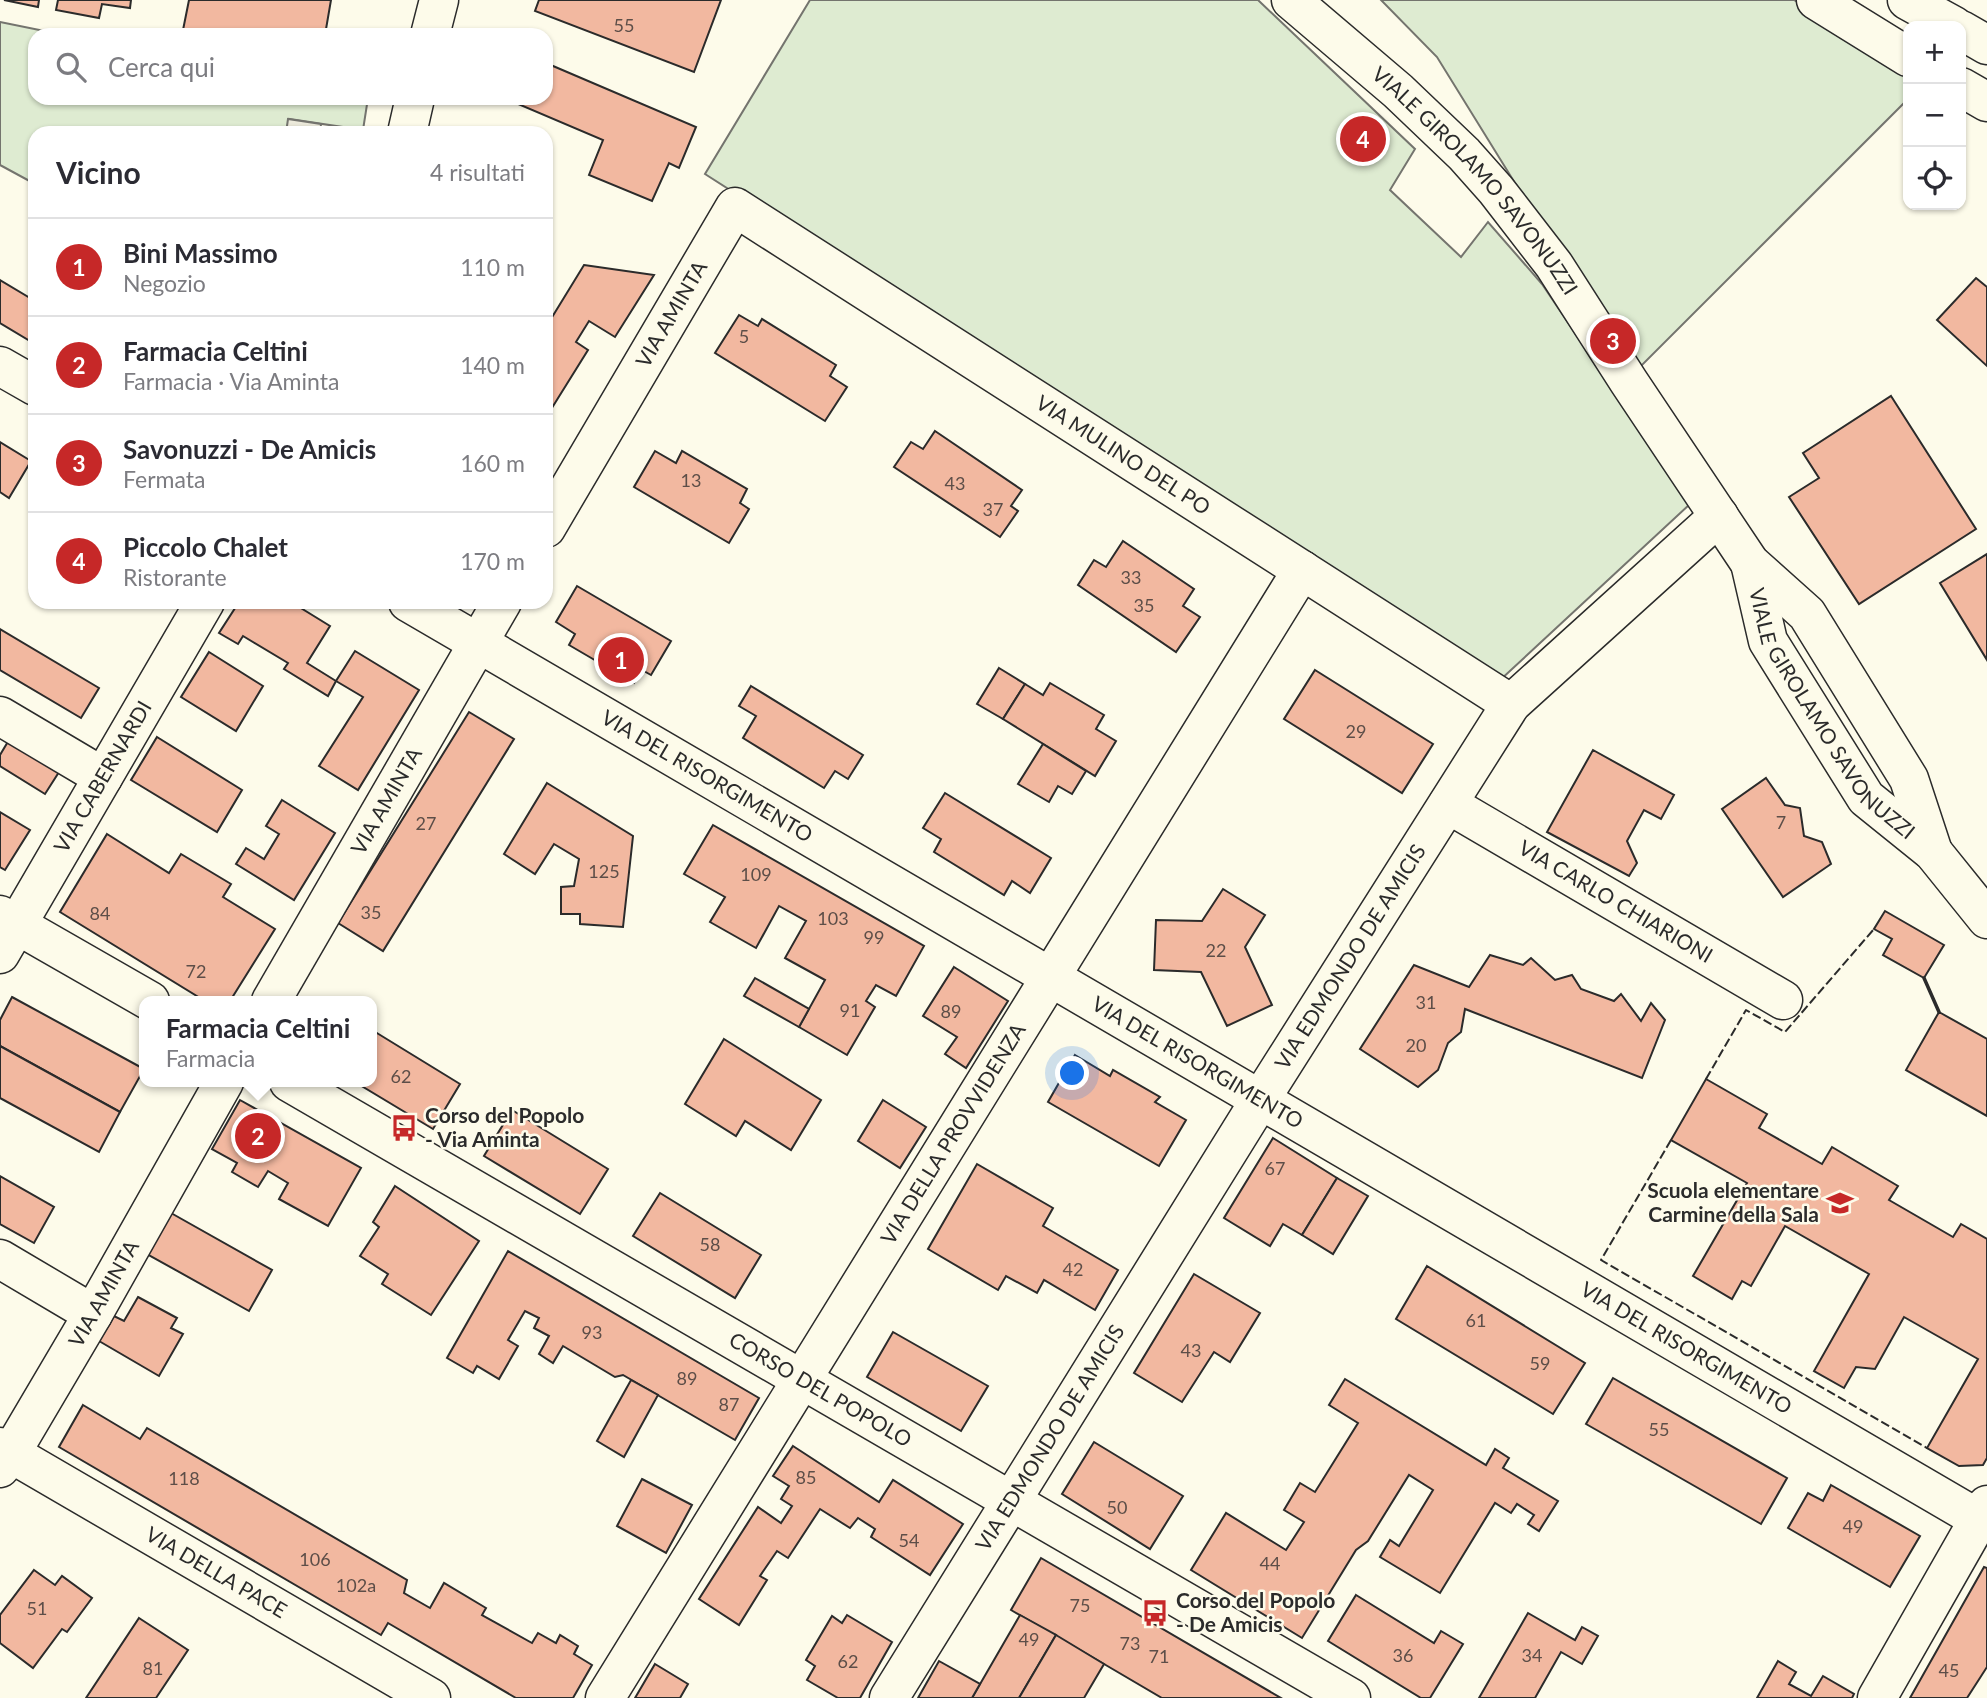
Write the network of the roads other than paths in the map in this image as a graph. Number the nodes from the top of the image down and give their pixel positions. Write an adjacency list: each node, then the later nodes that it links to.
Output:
1 (439, 0): 6 (street)
2 (1292, 0): 9 (street, VIALE GIROLAMO SAVONUZZI)
3 (1328, 0): 9 (street, VIALE GIROLAMO SAVONUZZI)
4 (1816, 0): 5 (street)
5 (1903, 23)
6 (432, 28)
7 (1966, 39): 8 (street)
8 (1987, 44)
9 (1354, 52): 18 (street, VIALE GIROLAMO SAVONUZZI)
10 (1966, 90): 11 (street)
11 (1987, 102)
12 (413, 105): 13 (street)
13 (409, 126)
14 (735, 207): 17 (street, VIA AMINTA); 19 (street, VIA MULINO DEL PO)
15 (0, 366): 16 (street)
16 (28, 382)
17 (553, 516)
18 (1719, 516): 24 (street, VIA EDMONDO DE AMICIS); 28 (street, VIALE GIROLAMO SAVONUZZI)
19 (1302, 570): 24 (street, VIA MULINO DEL PO); 30 (street, VIA DELLA PROVVIDENZA)
20 (201, 609): 26 (street, VIA CABERNARDI)
21 (420, 609): 23 (street, VIA DEL RISORGIMENTO)
22 (498, 609): 23 (street, VIA AMINTA)
23 (478, 643): 30 (street, VIA DEL RISORGIMENTO); 32 (street, VIA AMINTA)
24 (1511, 704): 27 (street, VIA EDMONDO DE AMICIS)
25 (0, 716): 26 (street)
26 (103, 777): 29 (street, VIA CABERNARDI)
27 (1448, 804): 33 (street, VIA CARLO CHIARIONI); 36 (street, VIA EDMONDO DE AMICIS)
28 (1987, 919)
29 (6, 931): 31 (street)
30 (1051, 978): 36 (street, VIA DEL RISORGIMENTO); 39 (street, VIA DELLA PROVVIDENZA)
31 (140, 996)
32 (274, 996)
33 (1783, 1000)
34 (221, 1087): 38 (street, VIA AMINTA)
35 (298, 1087): 39 (street, CORSO DEL POPOLO)
36 (1260, 1100): 41 (street, VIA EDMONDO DE AMICIS); 42 (street, VIA DEL RISORGIMENTO)
37 (0, 1259): 38 (street)
38 (93, 1314): 40 (street, VIA AMINTA)
39 (802, 1380): 41 (street, CORSO DEL POPOLO); 44 (street, VIA DELLA PROVVIDENZA)
40 (4, 1456): 43 (street, VIA DELLA PACE)
41 (1011, 1501): 45 (street, VIA EDMONDO DE AMICIS); 46 (street, CORSO DEL POPOLO)
42 (1984, 1516): 47 (street)
43 (431, 1698)
44 (605, 1698)
45 (889, 1698)
46 (1351, 1698)
47 (1877, 1698)

